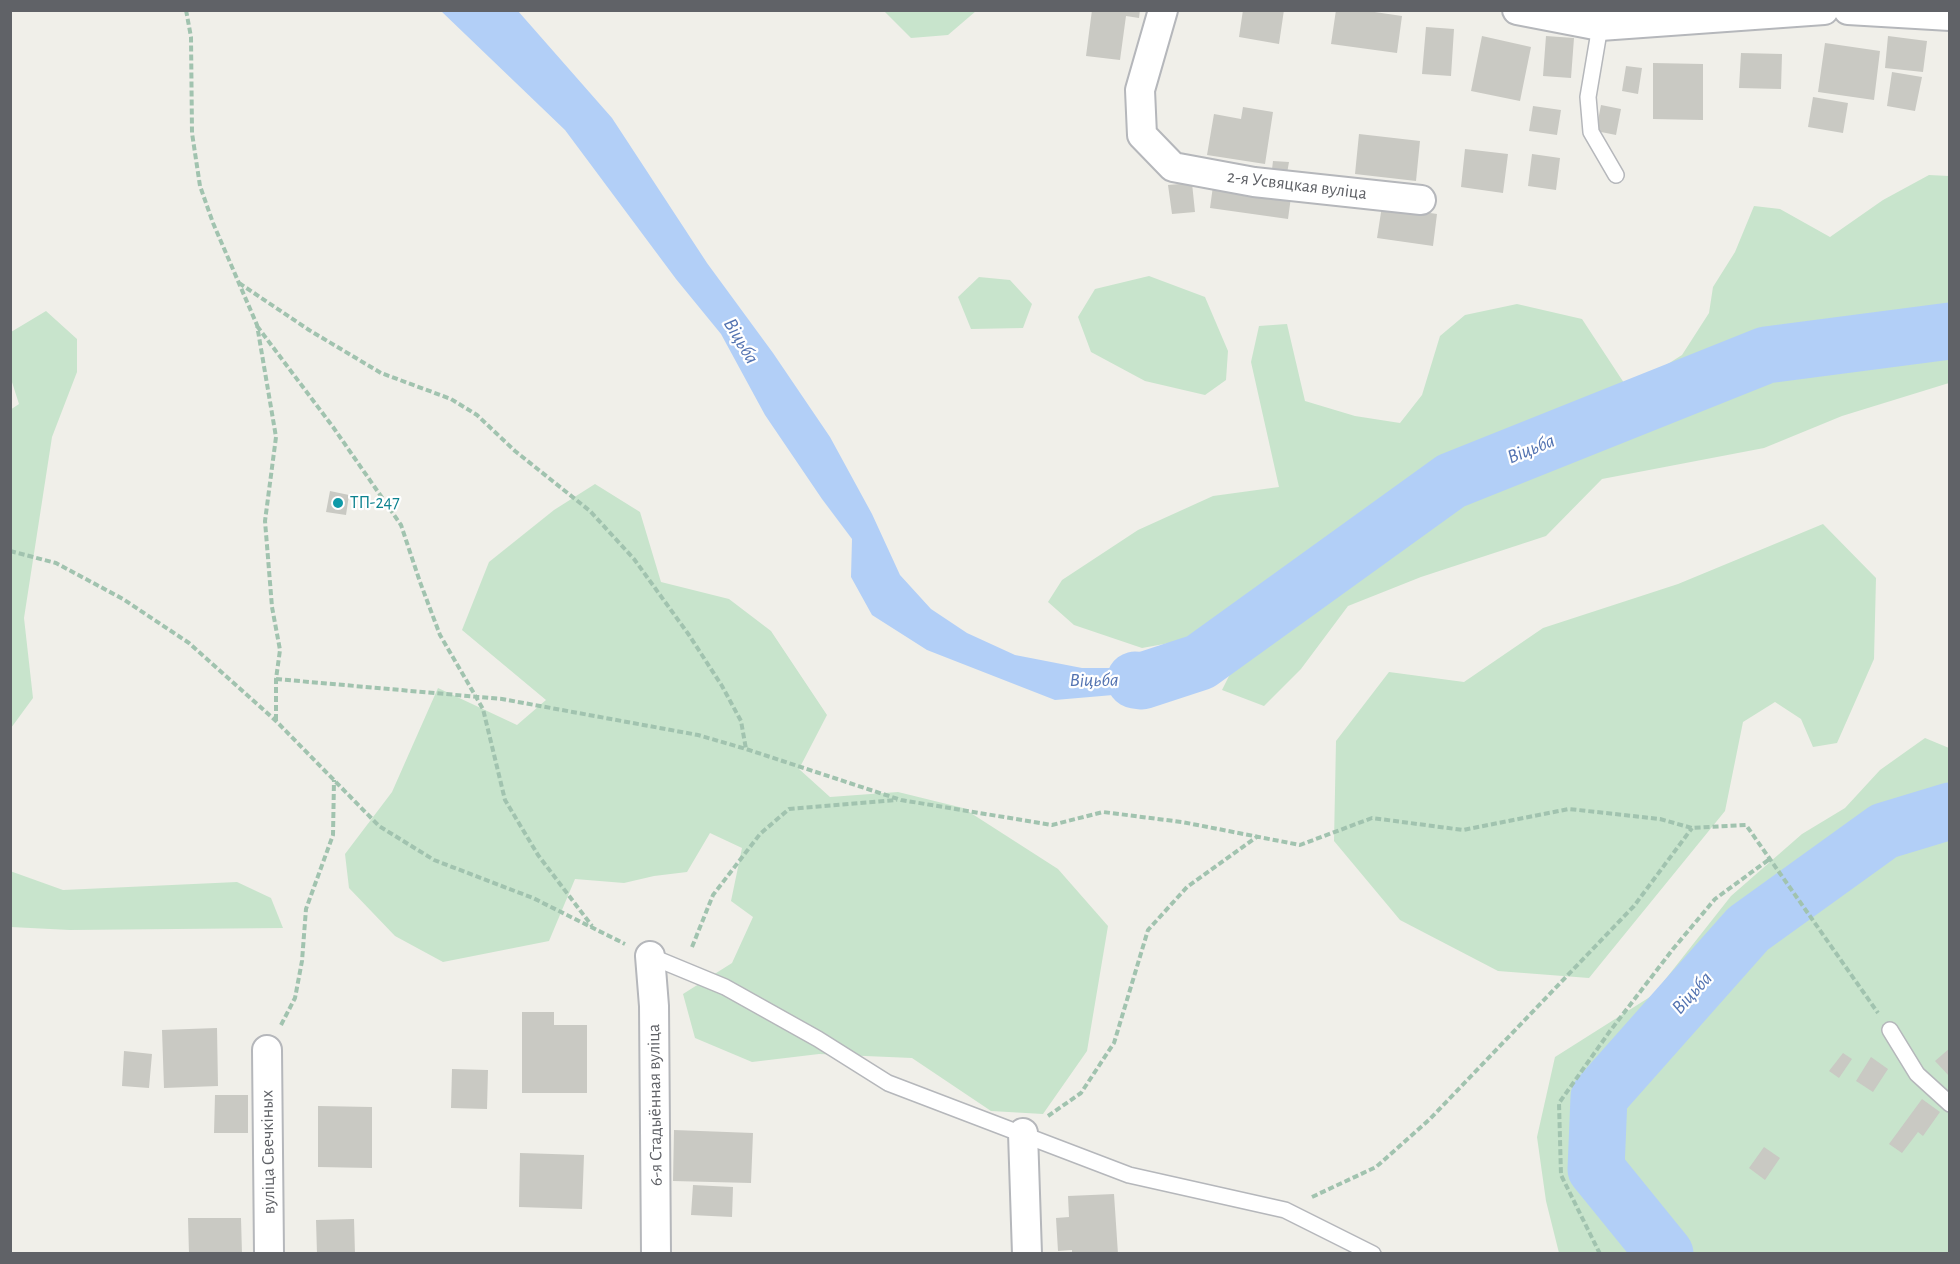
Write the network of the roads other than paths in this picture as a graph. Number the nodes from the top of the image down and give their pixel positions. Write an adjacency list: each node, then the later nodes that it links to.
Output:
1 (1163, 10): 8 (street, 2-я Усвяцкая вуліца)
2 (1517, 10): 6 (street)
3 (1824, 10): 6 (street)
4 (1848, 10): 5 (street)
5 (1950, 16)
6 (1600, 26): 7 (lane)
7 (1616, 175)
8 (1421, 200)
9 (650, 956): 13 (lane); 15 (street, 6-я Стадыённая вуліца)
10 (1890, 1030): 12 (lane)
11 (267, 1050): 14 (street, вуліца Свечкіных)
12 (1950, 1104)
13 (1023, 1133): 16 (street); 17 (lane)
14 (269, 1254)
15 (656, 1254)
16 (1027, 1254)
17 (1373, 1254)

